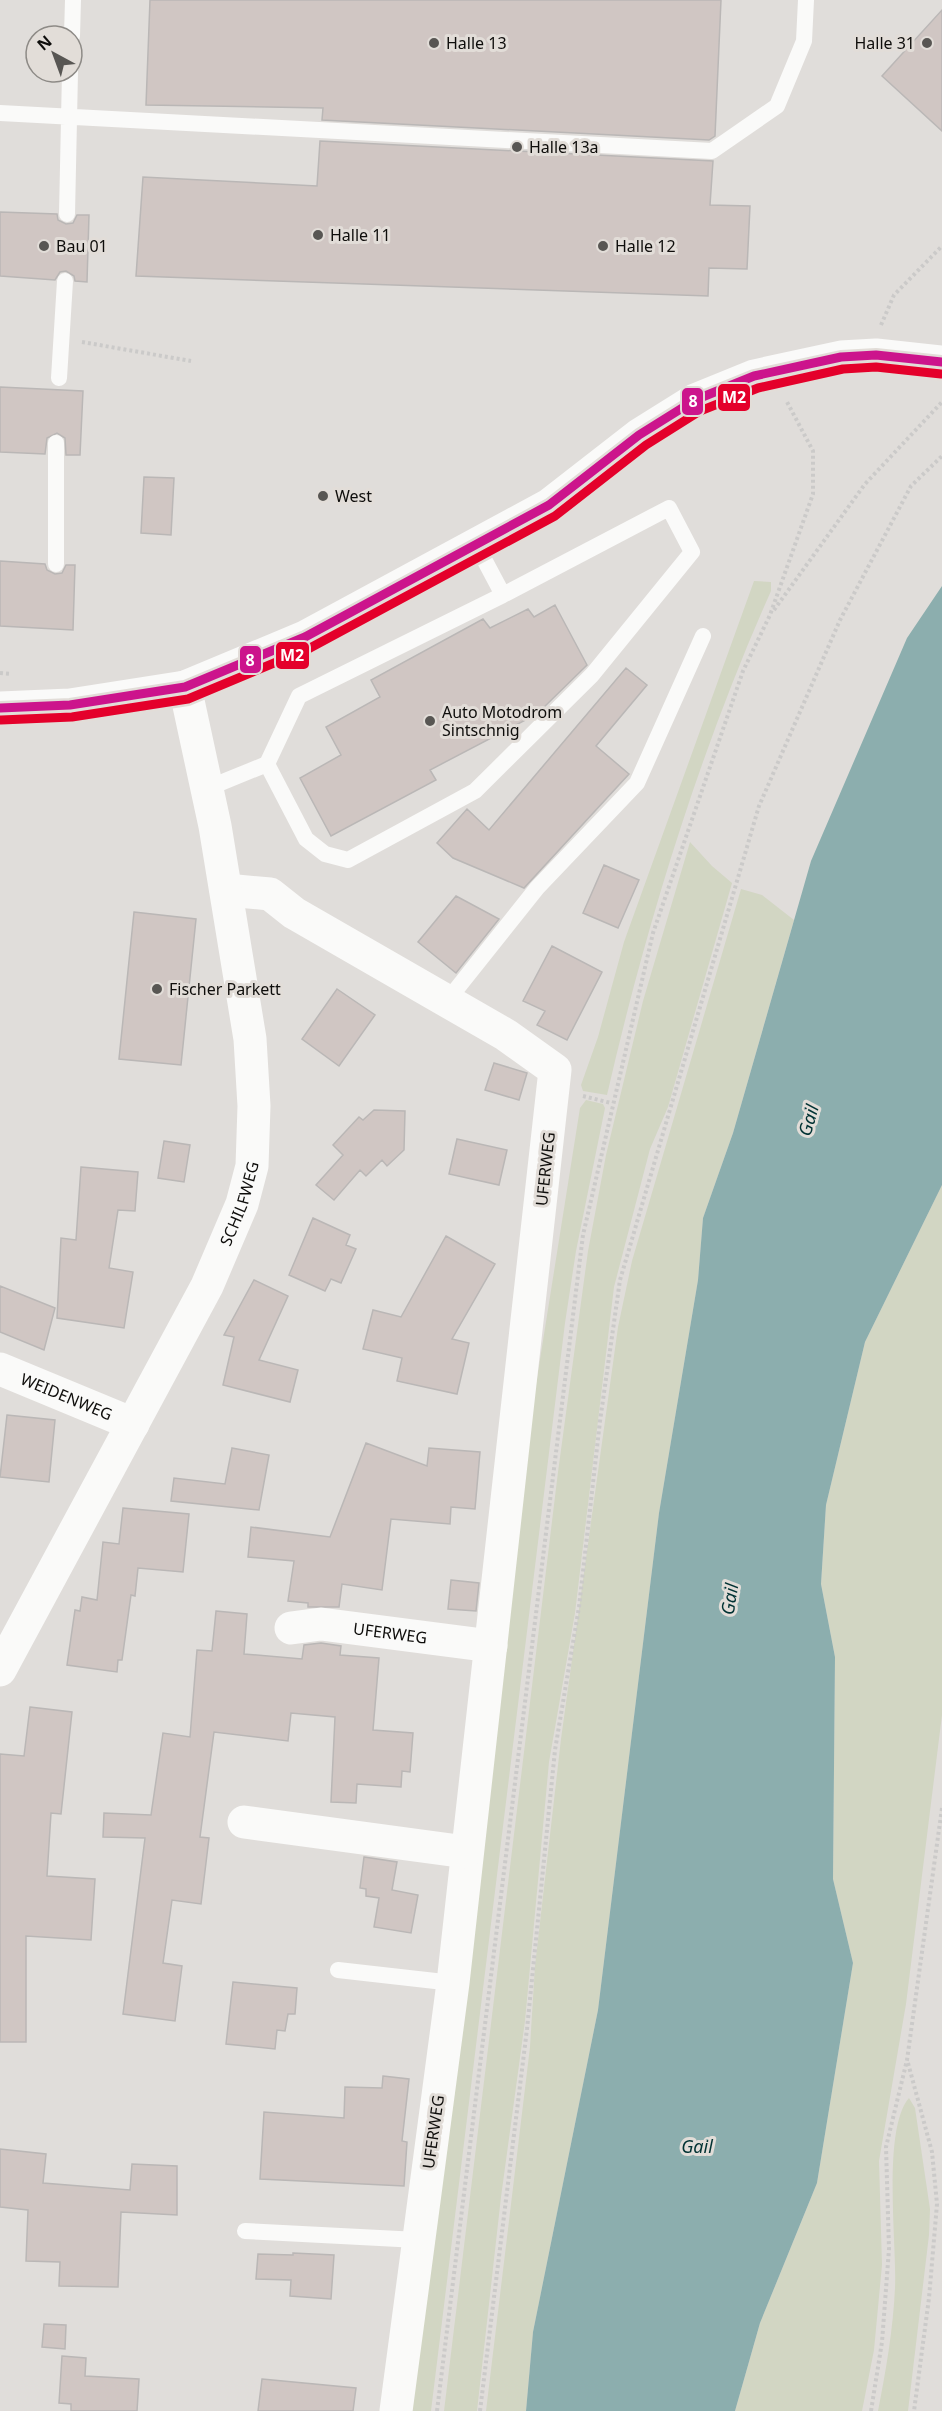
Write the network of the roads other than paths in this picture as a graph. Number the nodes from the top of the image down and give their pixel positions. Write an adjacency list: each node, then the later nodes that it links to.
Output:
1 (73, 0): 3 (lane)
2 (806, 0): 6 (lane)
3 (72, 24)
4 (69, 84): 6 (lane)
5 (0, 112): 6 (lane)
6 (68, 114): 7 (lane)
7 (67, 214)
8 (65, 281): 10 (lane)
9 (929, 361): 12 (street)
10 (59, 378)
11 (56, 443): 13 (lane)
12 (477, 546): 14 (lane); 16 (street)
13 (56, 564)
14 (503, 595): 18 (lane); 18 (lane)
15 (703, 636): 21 (lane)
16 (185, 687): 17 (street); 19 (street, SCHILFWEG)
17 (0, 708)
18 (267, 764): 19 (lane)
19 (208, 788): 20 (street, SCHILFWEG)
20 (226, 890): 21 (street, UFERWEG); 23 (street, SCHILFWEG)
21 (447, 1001): 25 (street, UFERWEG)
22 (0, 1369): 23 (street, WEIDENWEG)
23 (133, 1424): 26 (street, SCHILFWEG)
24 (291, 1628): 25 (street, UFERWEG)
25 (491, 1646): 28 (street, UFERWEG)
26 (0, 1670)
27 (244, 1822): 28 (street)
28 (466, 1852): 30 (street, UFERWEG)
29 (338, 1970): 30 (lane)
30 (453, 1983): 32 (street, UFERWEG)
31 (245, 2230): 32 (lane)
32 (418, 2240): 33 (street, UFERWEG)
33 (396, 2411)

